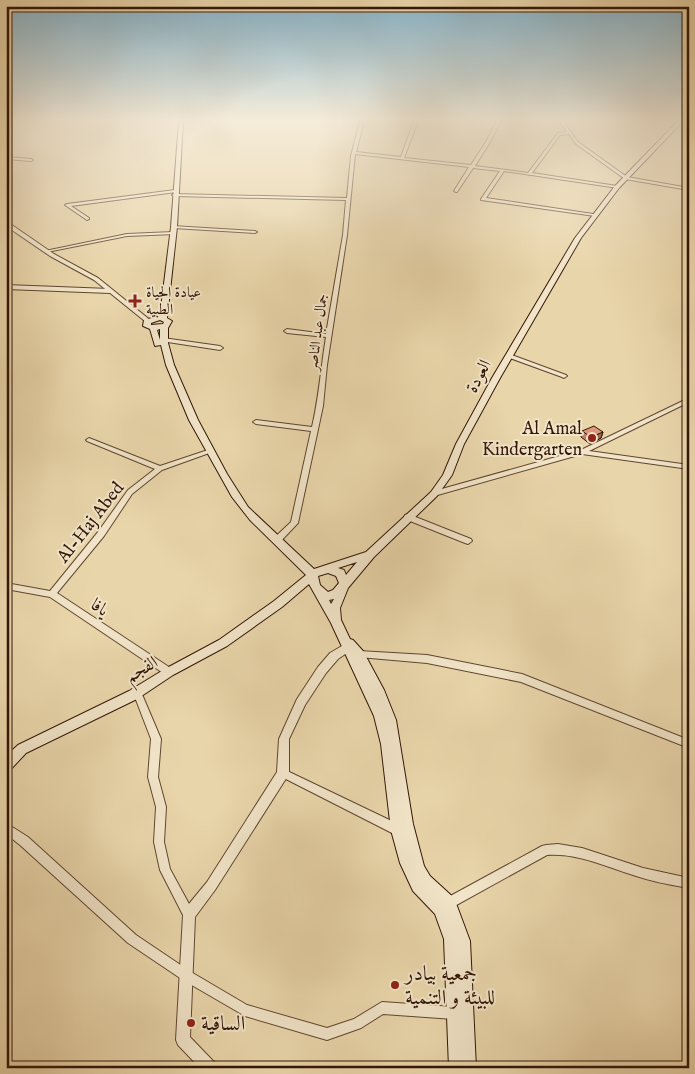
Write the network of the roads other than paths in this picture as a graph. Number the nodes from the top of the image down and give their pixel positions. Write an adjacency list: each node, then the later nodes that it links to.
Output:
1 (176, 171): 14 (main road)
2 (352, 171): 15 (street, جمال عبد الناصر)
3 (469, 171): 13 (street)
4 (502, 171): 16 (street)
5 (510, 171): 9 (street)
6 (531, 171): 9 (street)
7 (616, 171): 10 (street)
8 (633, 171): 10 (main road, العودة)
9 (529, 174): 11 (street)
10 (626, 178): 11 (main road, العودة); 12 (street)
11 (617, 187): 16 (main road, العودة)
12 (689, 189)
13 (456, 191)
14 (174, 193): 15 (street); 17 (street); 19 (main road)
15 (348, 200): 27 (street, جمال عبد الناصر)
16 (593, 216): 30 (main road, العودة)
17 (87, 219)
18 (6, 223): 21 (street)
19 (173, 230): 20 (street); 21 (street); 24 (main road)
20 (255, 232)
21 (47, 251): 23 (street)
22 (6, 287): 23 (street)
23 (110, 291): 25 (street)
24 (163, 322): 25 (main road); 28 (main road)
25 (150, 325): 36 (main road)
26 (287, 331): 27 (street)
27 (329, 336): 34 (street, جمال عبد الناصر)
28 (163, 340): 29 (street); 36 (main road)
29 (220, 348)
30 (509, 356): 31 (street); 40 (main road, العودة)
31 (564, 376)
32 (689, 400): 37 (street)
33 (256, 422): 34 (street)
34 (315, 429): 42 (street, جمال عبد الناصر)
35 (89, 440): 39 (street)
36 (209, 451): 39 (street, Al-Haj Abed); 42 (main road)
37 (584, 451): 38 (street); 40 (street)
38 (689, 467)
39 (160, 468): 51 (street, Al-Haj Abed)
40 (434, 494): 41 (main road, العودة)
41 (408, 517): 43 (street); 44 (main road, العودة)
42 (278, 539): 45 (main road)
43 (468, 541)
44 (370, 554): 46 (main road, العودة); 49 (main road, العودة)
45 (298, 557): 46 (main road); 47 (main road)
46 (326, 569): 47 (main road); 49 (main road)
47 (313, 575): 50 (main road); 52 (main road, الفجم)
48 (6, 586): 51 (street, يافا)
49 (344, 586): 50 (main road); 53 (main road)
50 (317, 591): 52 (main road, الفجم); 53 (main road)
51 (52, 594): 55 (street, يافا)
52 (291, 594): 55 (main road, الفجم)
53 (336, 622): 54 (main road)
54 (350, 647): 57 (street); 59 (street); 61 (main road); 63 (main road)
55 (169, 672): 56 (main road, الفجم)
56 (138, 692): 58 (main road, الفجم); 64 (street)
57 (689, 744)
58 (6, 765)
59 (283, 773): 61 (street); 64 (street)
60 (6, 828): 65 (street)
61 (398, 830): 63 (main road)
62 (689, 883): 63 (street)
63 (445, 906): 66 (main road); 69 (main road)
64 (189, 915): 65 (street)
65 (187, 976): 66 (street); 67 (street)
66 (454, 1013): 68 (main road)
67 (210, 1068)
68 (457, 1068)
69 (468, 1068)

